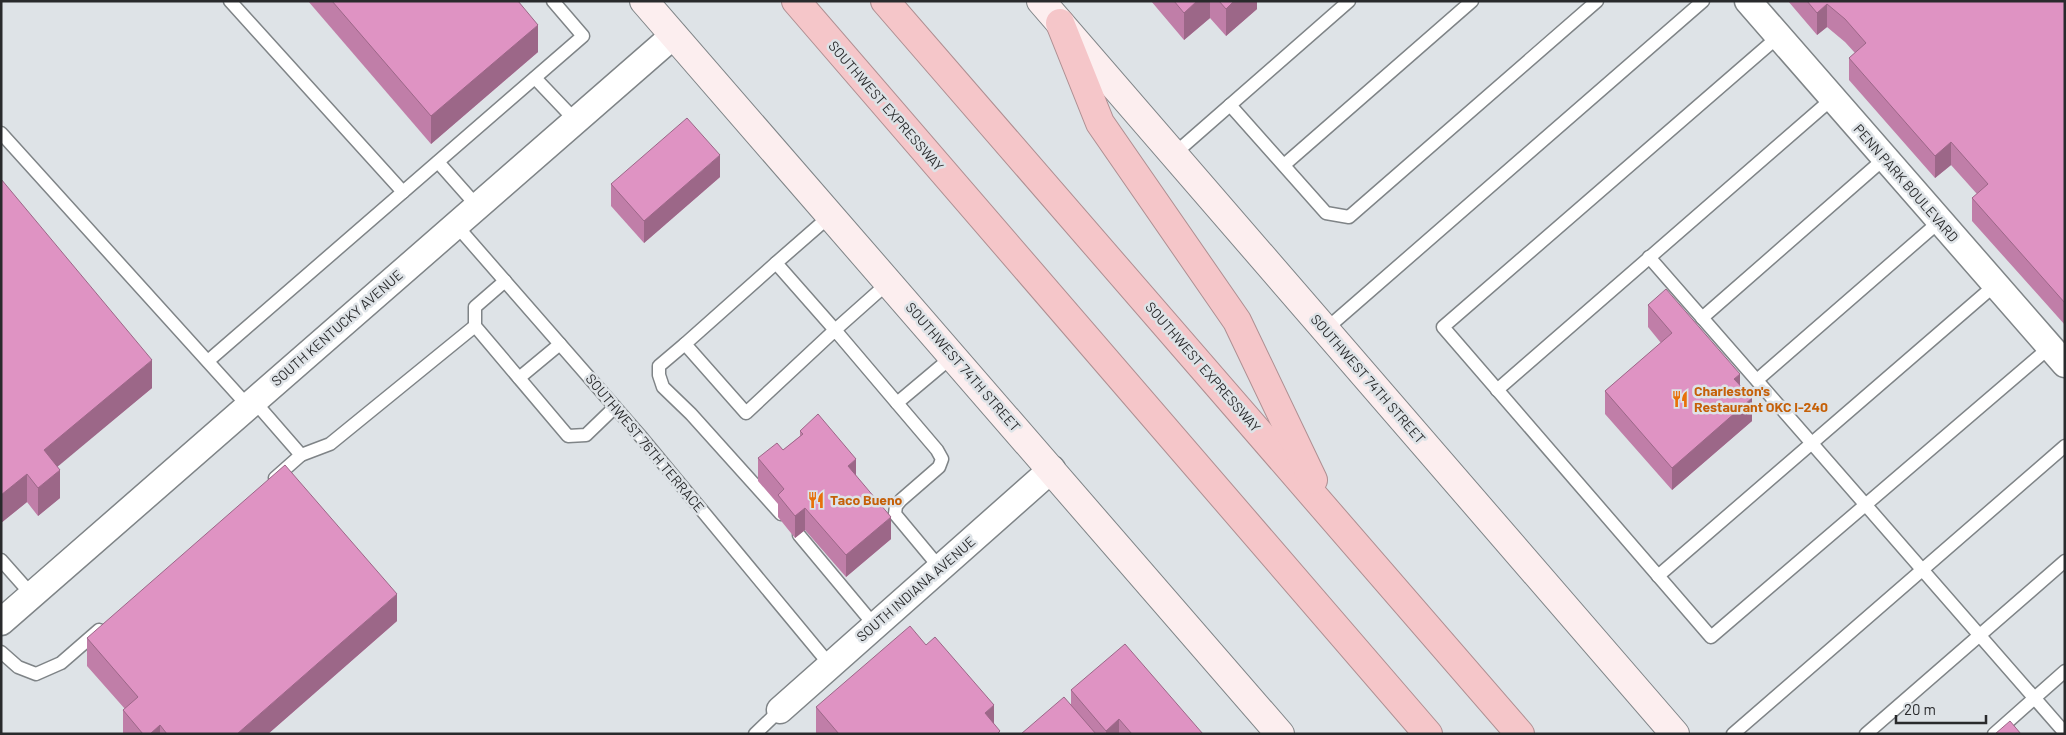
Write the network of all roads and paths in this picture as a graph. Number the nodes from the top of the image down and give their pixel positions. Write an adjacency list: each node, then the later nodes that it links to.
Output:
1 (230, 1): 24 (lane)
2 (553, 1): 15 (lane)
3 (644, 1): 13 (main road, SOUTHWEST 74TH STREET)
4 (796, 1): 76 (highway, SOUTHWEST EXPRESSWAY)
5 (884, 1): 55 (highway, SOUTHWEST EXPRESSWAY)
6 (1041, 1): 12 (main road, SOUTHWEST 74TH STREET)
7 (1349, 1): 17 (lane)
8 (1472, 1): 23 (lane)
9 (1597, 1): 23 (lane)
10 (1703, 1): 37 (lane)
11 (1748, 1): 14 (street, PENN PARK BOULEVARD)
12 (1060, 23): 20 (main road, SOUTHWEST 74TH STREET); 55 (highway)
13 (674, 35): 18 (street, SOUTH KENTUCKY AVENUE); 26 (main road, SOUTHWEST 74TH STREET)
14 (1779, 36): 16 (street, PENN PARK BOULEVARD); 45 (lane)
15 (535, 78): 18 (lane); 22 (lane)
16 (1833, 98): 21 (street, PENN PARK BOULEVARD); 29 (lane)
17 (1230, 104): 20 (lane); 23 (lane)
18 (576, 121): 25 (street, SOUTH KENTUCKY AVENUE)
19 (1, 133): 42 (lane)
20 (1172, 155): 37 (main road, SOUTHWEST 74TH STREET)
21 (1885, 158): 27 (street, PENN PARK BOULEVARD); 34 (lane)
22 (438, 162): 24 (lane); 25 (lane)
23 (1284, 165)
24 (403, 192): 42 (lane)
25 (477, 206): 28 (street, SOUTH KENTUCKY AVENUE)
26 (830, 215): 30 (lane); 32 (main road, SOUTHWEST 74TH STREET)
27 (1940, 221): 33 (street, PENN PARK BOULEVARD); 44 (lane)
28 (456, 225): 31 (lane, SOUTHWEST 76TH TERRACE); 47 (street, SOUTH KENTUCKY AVENUE)
29 (1649, 257): 34 (lane); 45 (lane)
30 (776, 263): 36 (lane); 39 (lane)
31 (505, 281): 35 (lane); 38 (lane, SOUTHWEST 76TH TERRACE)
32 (889, 282): 36 (lane); 41 (main road, SOUTHWEST 74TH STREET)
33 (1995, 285): 40 (street, PENN PARK BOULEVARD); 49 (lane)
34 (1702, 318): 44 (lane)
35 (475, 326): 43 (lane); 51 (lane)
36 (835, 330): 39 (lane); 46 (lane)
37 (1325, 330): 78 (main road, SOUTHWEST 74TH STREET)
38 (560, 344): 43 (lane); 48 (lane, SOUTHWEST 76TH TERRACE)
39 (685, 344): 56 (lane)
40 (2057, 355): 54 (lane)
41 (953, 356): 46 (lane); 52 (main road, SOUTHWEST 74TH STREET)
42 (208, 361): 47 (lane)
43 (519, 378): 48 (lane)
44 (1757, 380): 49 (lane)
45 (1497, 390): 62 (lane)
46 (897, 402): 60 (lane)
47 (251, 403): 51 (lane); 63 (street, SOUTH KENTUCKY AVENUE)
48 (615, 407): 69 (lane, SOUTHWEST 76TH TERRACE)
49 (1812, 443): 54 (lane); 62 (lane)
50 (2065, 446): 61 (lane)
51 (302, 455): 53 (lane)
52 (1052, 470): 60 (street, SOUTH INDIANA AVENUE); 75 (main road, SOUTHWEST 74TH STREET)
53 (267, 485)
54 (1865, 504): 61 (lane); 62 (lane)
55 (1328, 510): 77 (highway, SOUTHWEST EXPRESSWAY)
56 (781, 514)
57 (799, 535): 66 (lane)
58 (1, 560): 63 (lane)
59 (2065, 561): 67 (lane)
60 (940, 568): 66 (street, SOUTH INDIANA AVENUE)
61 (1922, 570): 67 (lane); 79 (lane)
62 (1658, 576)
63 (32, 595): 65 (street, SOUTH KENTUCKY AVENUE)
64 (112, 618): 68 (lane)
65 (1, 622)
66 (875, 626): 69 (street, SOUTH INDIANA AVENUE)
67 (1980, 635): 71 (lane); 80 (lane)
68 (1, 652)
69 (830, 664): 72 (street, SOUTH INDIANA AVENUE)
70 (2065, 671): 71 (lane)
71 (2034, 698): 73 (lane); 81 (lane)
72 (780, 710): 74 (lane)
73 (2065, 732)
74 (755, 734)
75 (1280, 734)
76 (1428, 734)
77 (1520, 734)
78 (1675, 734)
79 (1734, 734)
80 (1866, 734)
81 (1994, 734)

